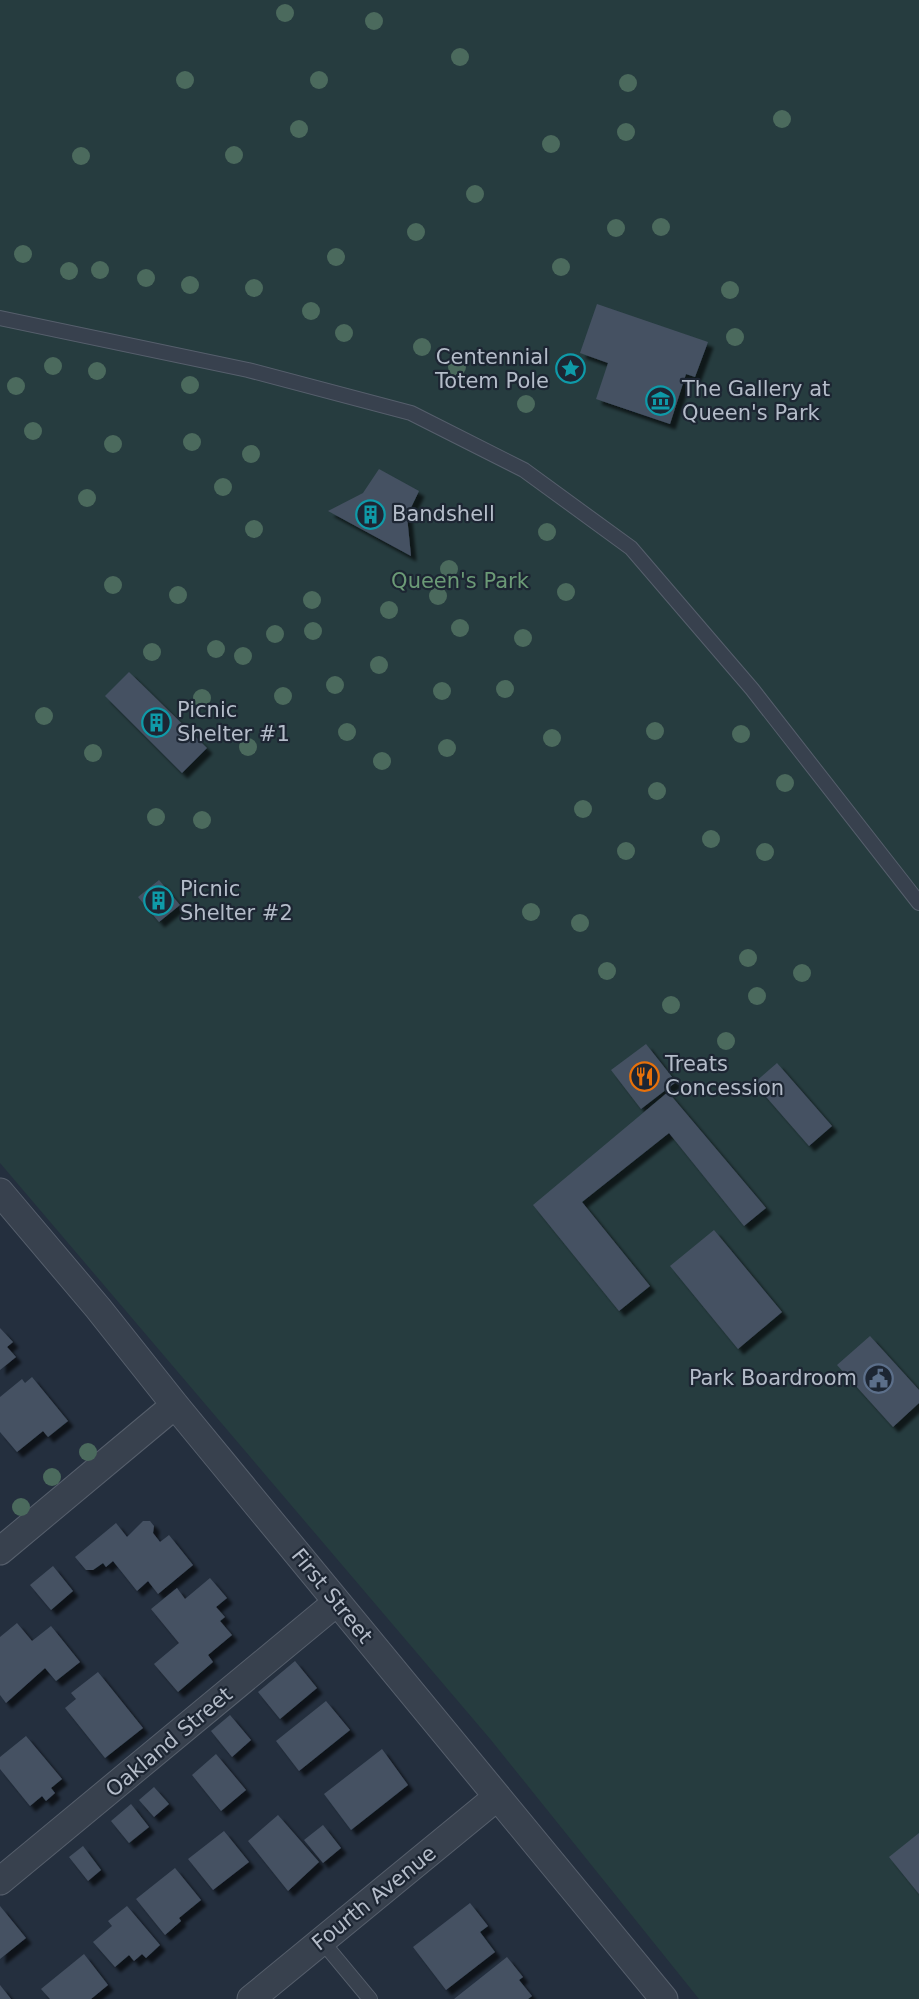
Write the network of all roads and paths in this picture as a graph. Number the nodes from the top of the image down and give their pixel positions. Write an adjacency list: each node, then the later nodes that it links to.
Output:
1 (0, 318): 2 (lane)
2 (919, 903)
3 (0, 1192): 4 (street, First Street)
4 (9, 1222): 5 (street, First Street)
5 (175, 1405): 6 (street); 7 (street, First Street)
6 (0, 1551)
7 (337, 1602): 8 (street, First Street); 9 (street, Oakland Street)
8 (497, 1797): 10 (street, Fourth Avenue); 13 (street, First Street)
9 (0, 1881)
10 (321, 1940): 11 (street, Fourth Avenue); 12 (lane)
11 (252, 1999)
12 (370, 1999)
13 (664, 1999)

